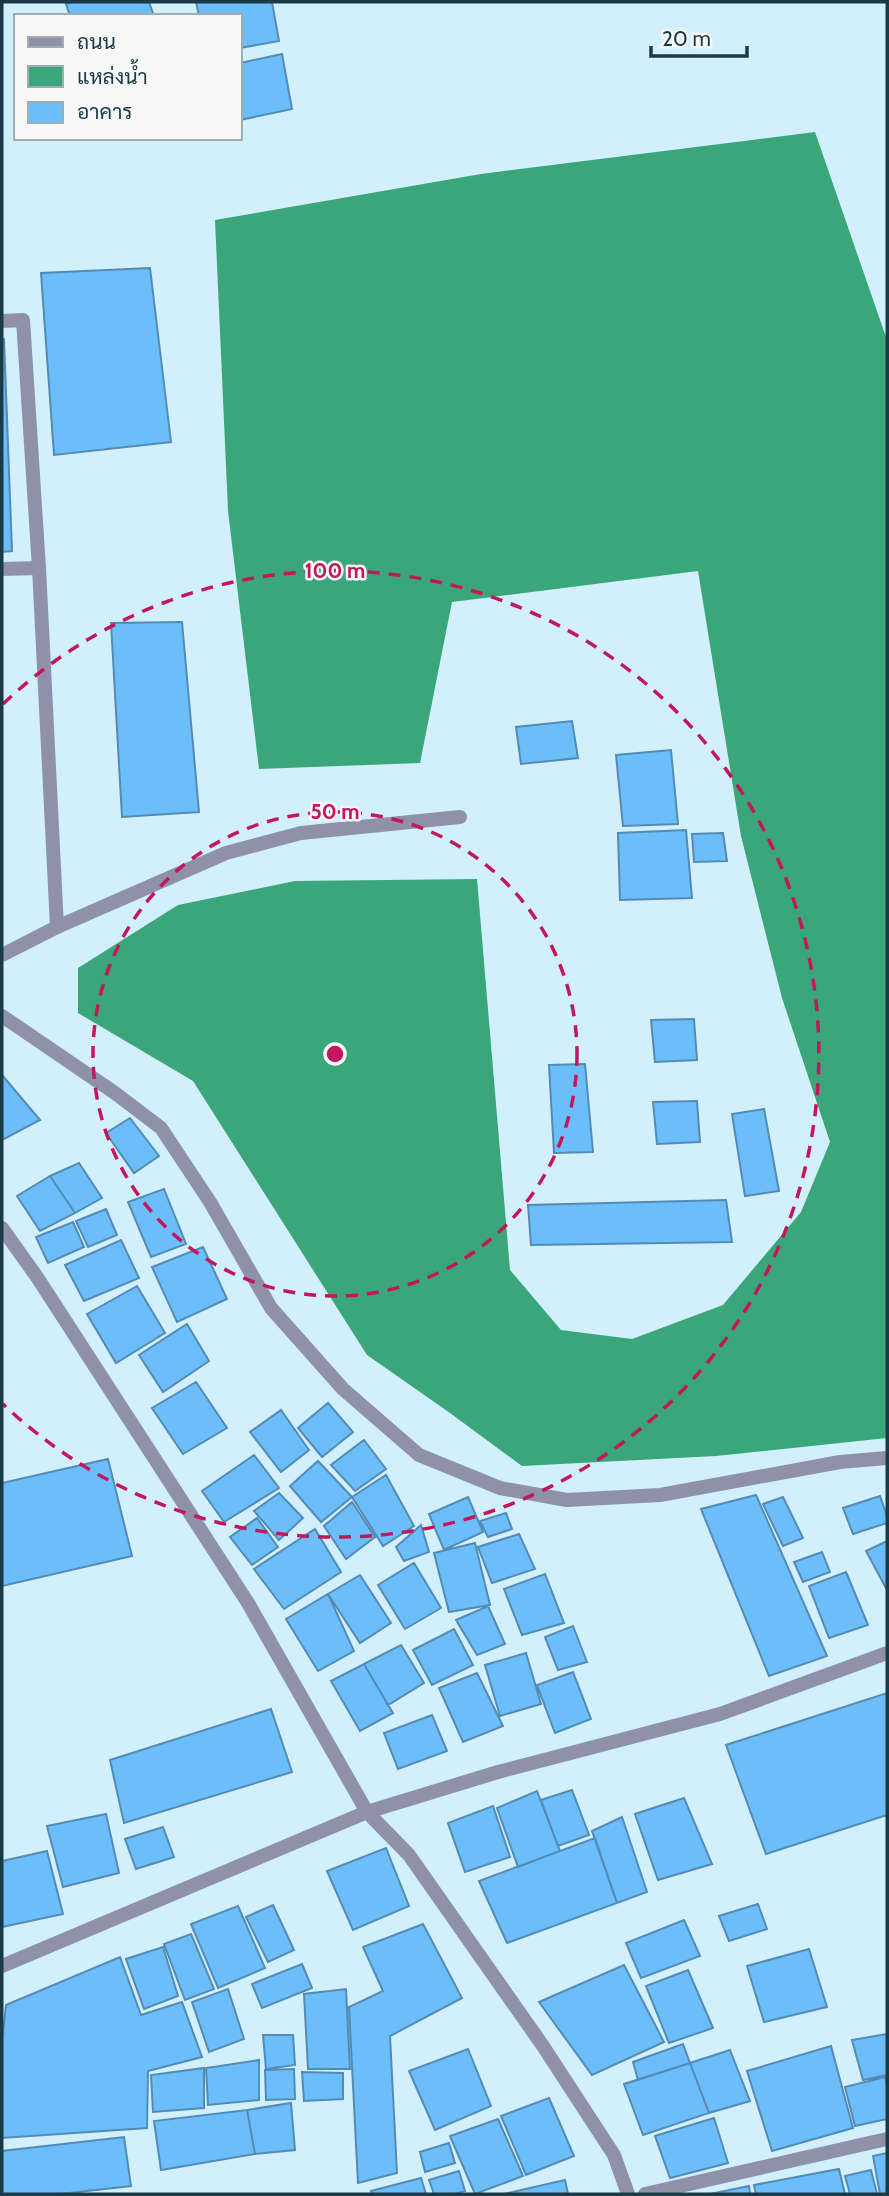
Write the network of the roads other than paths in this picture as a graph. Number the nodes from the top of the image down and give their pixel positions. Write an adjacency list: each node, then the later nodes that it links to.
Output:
1 (2, 321): 2 (street)
2 (39, 568): 3 (street); 5 (street)
3 (2, 569)
4 (460, 817): 5 (street)
5 (57, 927): 6 (street)
6 (2, 955)
7 (2, 1016): 9 (street)
8 (2, 1228): 11 (street)
9 (887, 1458)
10 (887, 1653): 11 (street)
11 (367, 1812): 12 (street); 14 (street)
12 (2, 1966)
13 (887, 2139): 15 (street)
14 (628, 2194)
15 (645, 2194)

